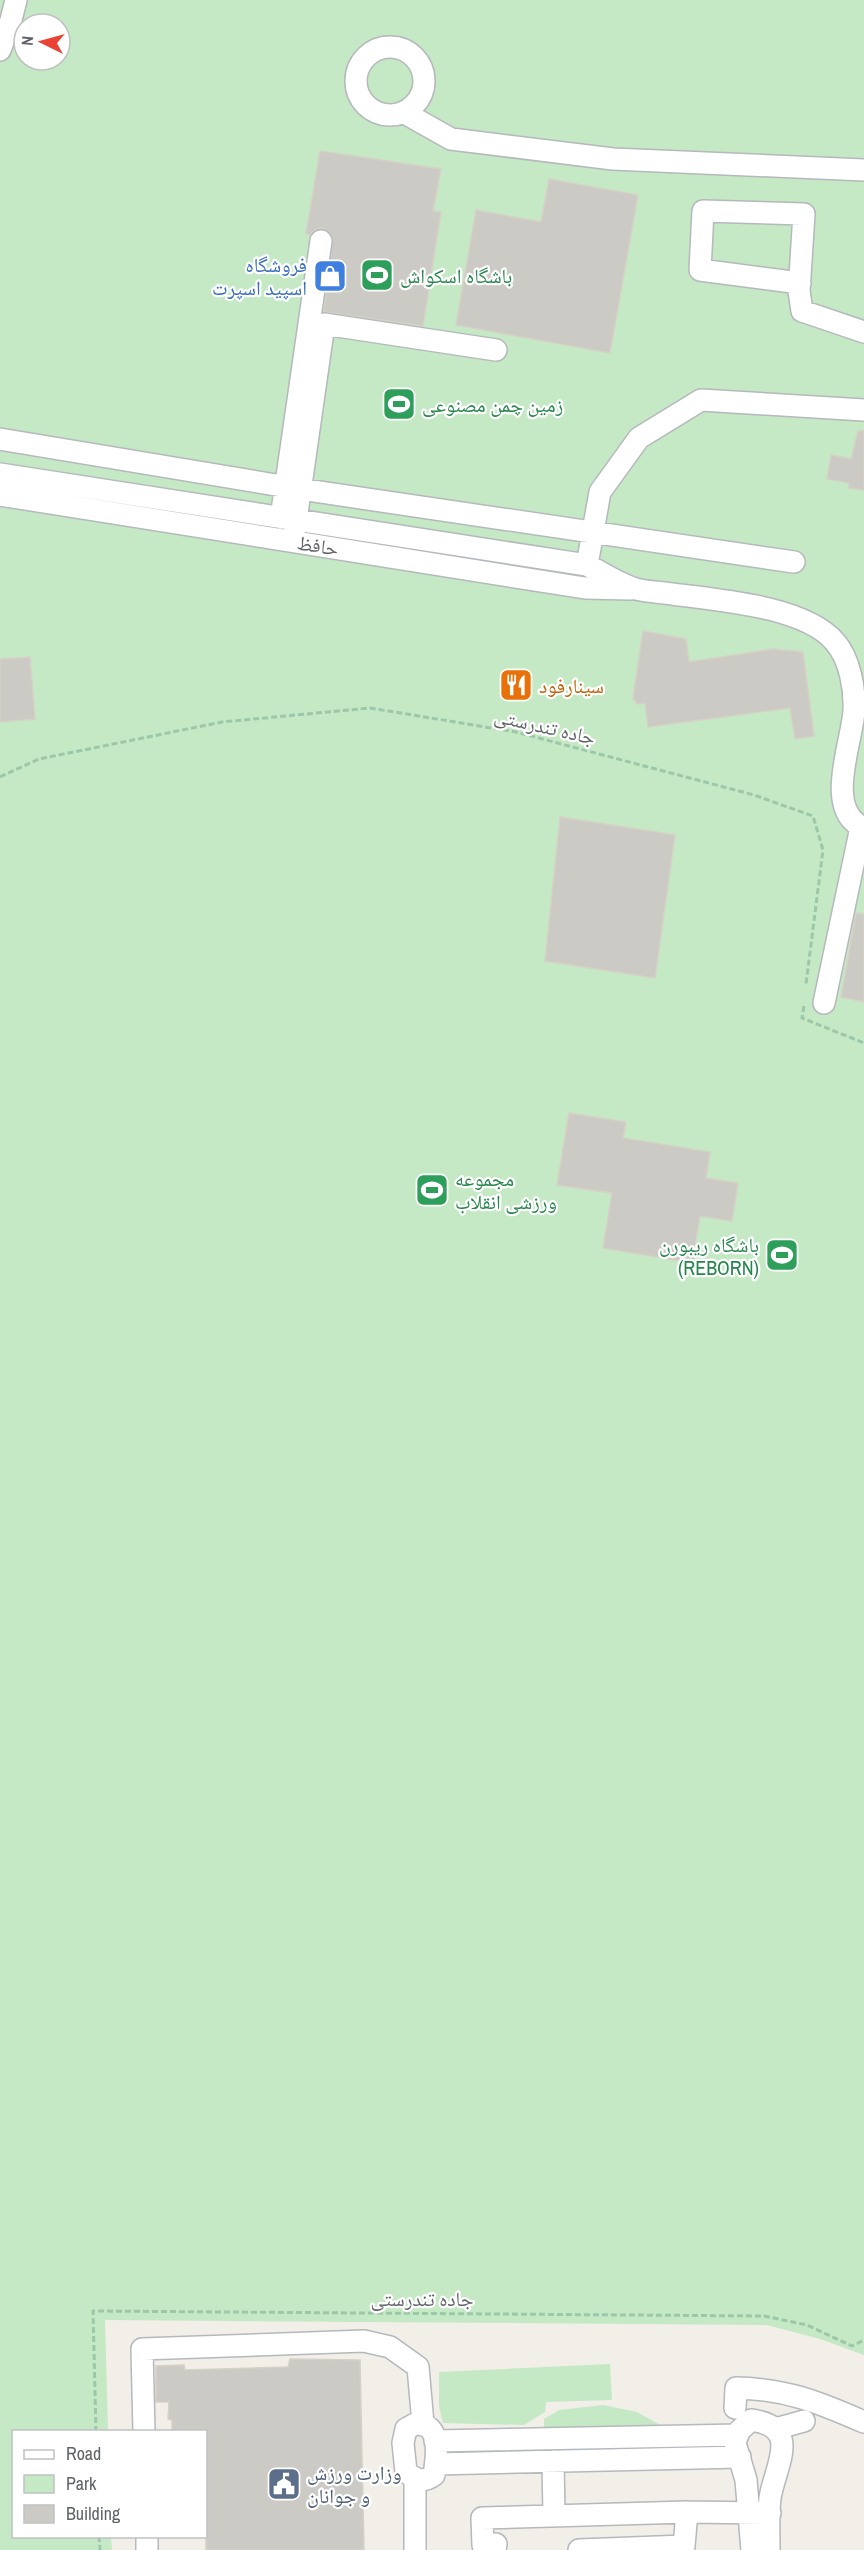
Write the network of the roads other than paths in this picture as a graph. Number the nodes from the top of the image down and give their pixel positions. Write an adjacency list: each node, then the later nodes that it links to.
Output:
1 (16, 0): 2 (street)
2 (0, 50)
3 (403, 112): 4 (street)
4 (864, 170)
5 (321, 241): 12 (street)
6 (800, 283): 6 (street); 7 (street)
7 (864, 332)
8 (496, 350): 12 (street)
9 (864, 410): 15 (street)
10 (0, 439): 12 (street)
11 (0, 474): 14 (street, حافظ)
12 (293, 487): 14 (street); 15 (street)
13 (0, 495): 14 (street, حافظ)
14 (290, 526): 17 (street, حافظ); 18 (street, حافظ)
15 (594, 532): 16 (street); 17 (street)
16 (794, 562)
17 (587, 565): 18 (street, حافظ)
18 (636, 589): 19 (street)
19 (862, 828): 20 (street)
20 (814, 999)
21 (735, 2408): 23 (street)
22 (804, 2421): 25 (street)
23 (864, 2422)
24 (144, 2430): 26 (street)
25 (775, 2430): 27 (street); 31 (street)
26 (429, 2432): 27 (street); 30 (street); 32 (street)
27 (738, 2435): 29 (street)
28 (553, 2461): 29 (street); 30 (street); 36 (street)
29 (741, 2461): 31 (street); 34 (street)
30 (436, 2464): 32 (street)
31 (779, 2466): 35 (street)
32 (415, 2480): 37 (street)
33 (687, 2512): 34 (street); 36 (street); 39 (street)
34 (749, 2512): 35 (street); 40 (street)
35 (770, 2512): 41 (street)
36 (554, 2515): 38 (street)
37 (415, 2550)
38 (495, 2550)
39 (579, 2550)
40 (752, 2550)
41 (769, 2550)

